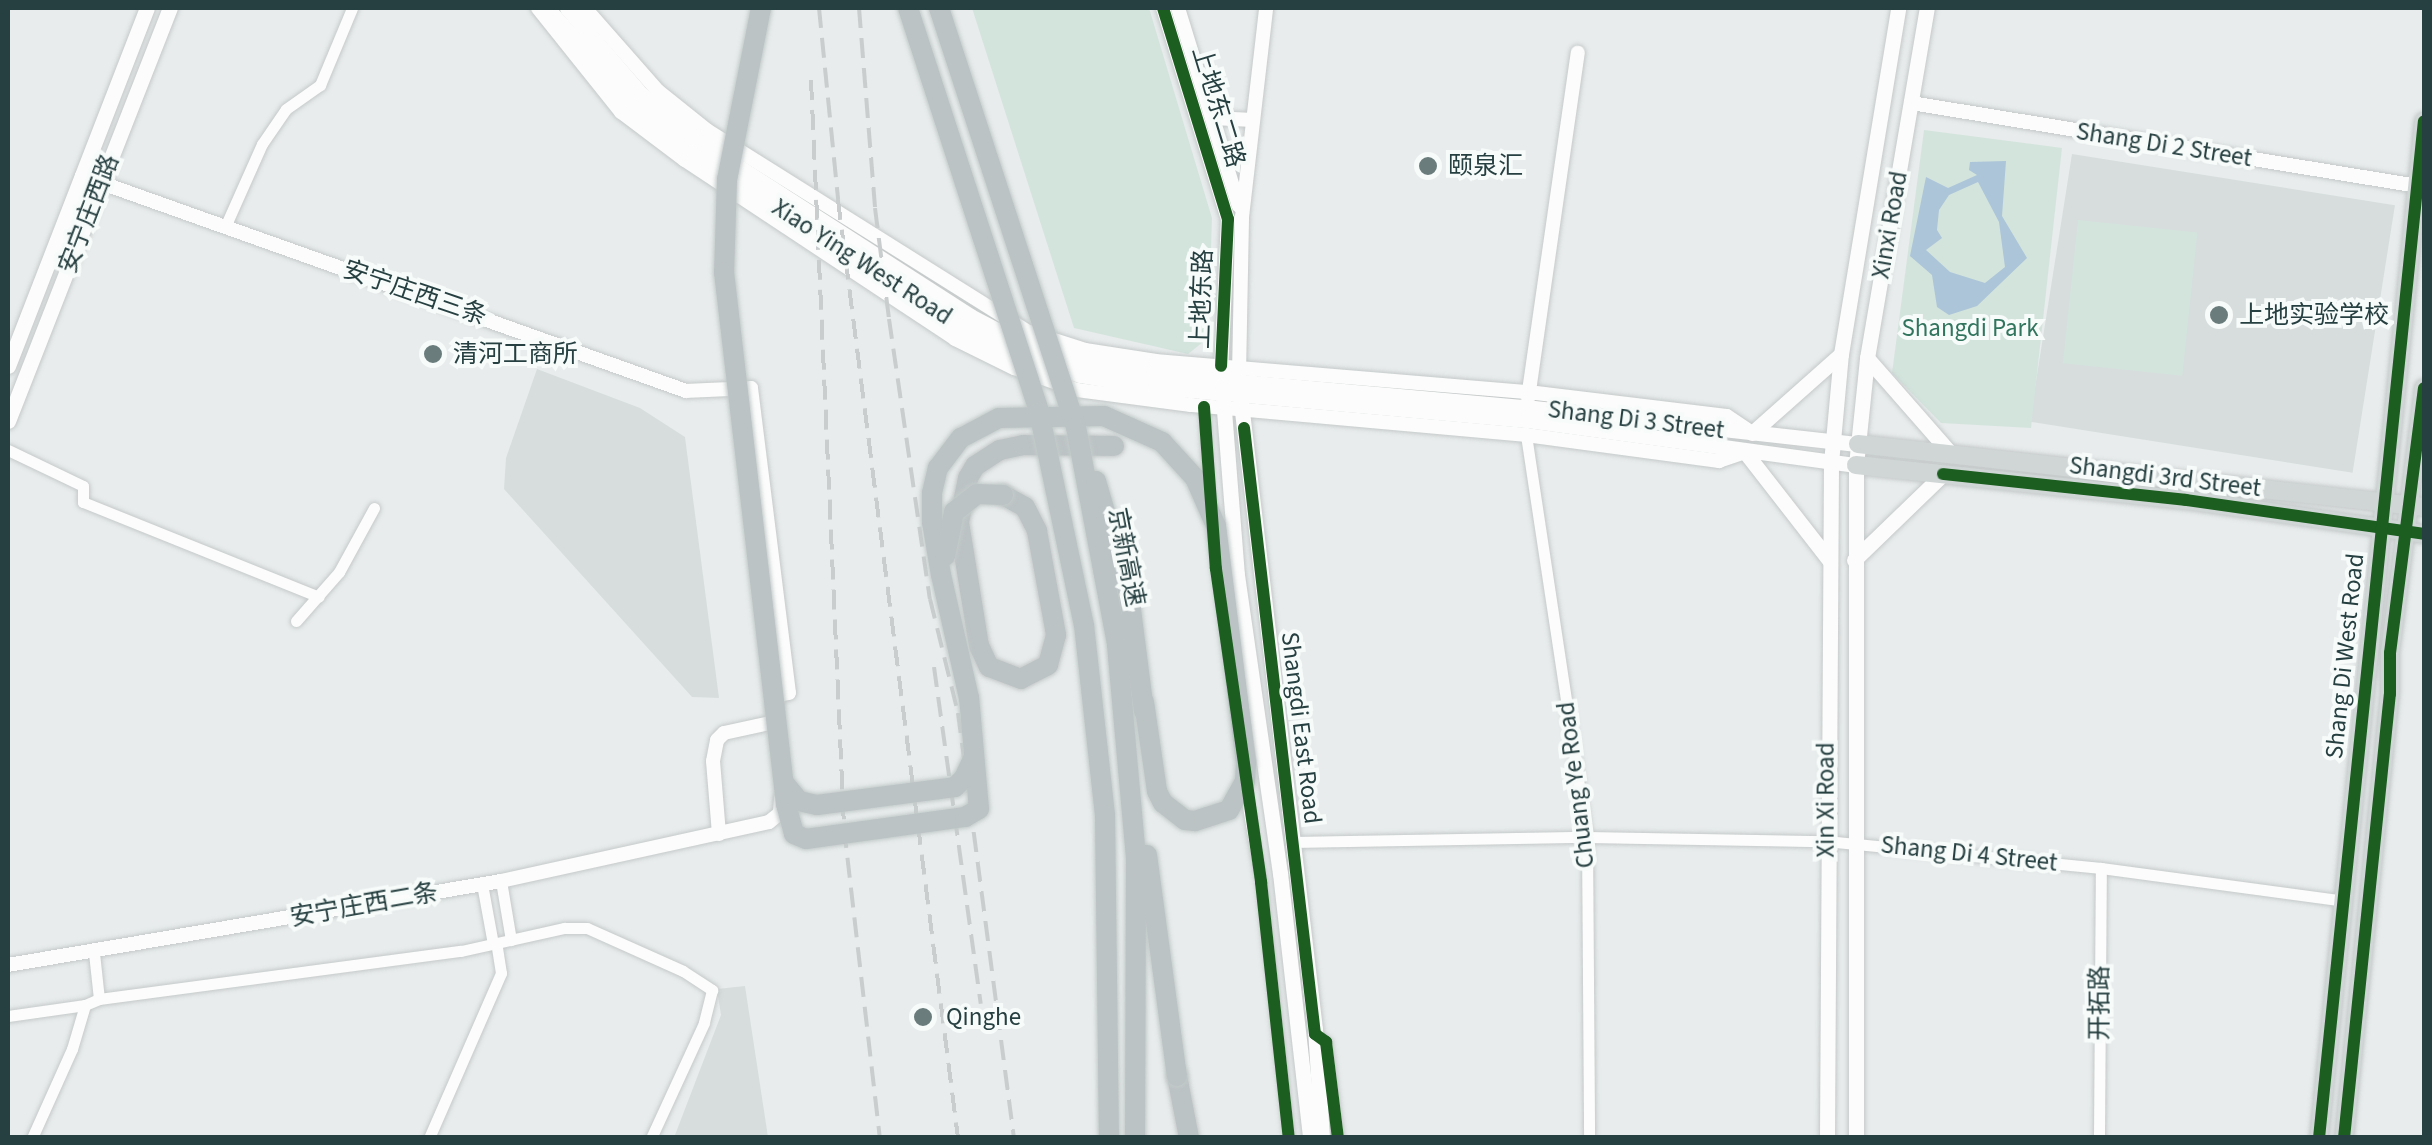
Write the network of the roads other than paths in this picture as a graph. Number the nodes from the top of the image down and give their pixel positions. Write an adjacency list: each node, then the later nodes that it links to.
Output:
1 (147, 8): 21 (main road)
2 (170, 8): 22 (main road, 安宁庄西路)
3 (352, 8): 25 (street)
4 (538, 8): 32 (street, Xiao Ying West Road)
5 (547, 8): 29 (main road, Xiao Ying West Road)
6 (567, 8): 29 (main road, Xiao Ying West Road)
7 (585, 8): 29 (street, Xiao Ying West Road)
8 (761, 8): 60 (highway, bridge)
9 (908, 8): 82 (highway, bridge)
10 (939, 8): 35 (highway, 京新高速, bridge)
11 (1163, 8): 24 (street, 上地东二路)
12 (1178, 8): 18 (street)
13 (1266, 8): 19 (street)
14 (1898, 8): 26 (main road, Xinxi Road)
15 (1926, 8): 17 (main road, Xinxi Road)
16 (1578, 52): 33 (street, Chuang Ye Road)
17 (1910, 104): 23 (street, Shang Di 2 Street); 27 (main road, Xinxi Road)
18 (1213, 118): 19 (street); 24 (street)
19 (1252, 120): 24 (street)
20 (2424, 121): 23 (main road, Shang Di West Road)
21 (82, 176): 22 (street, 安宁庄西三条); 28 (main road)
22 (102, 184): 25 (street, 安宁庄西三条); 34 (main road, 安宁庄西路)
23 (2418, 186): 47 (main road, Shang Di West Road)
24 (1235, 218): 29 (street, 上地东路); 31 (street)
25 (225, 227): 58 (street, 安宁庄西三条)
26 (1841, 354): 36 (main road); 37 (main road, Xinxi Road)
27 (1867, 358): 38 (main road, Xinxi Road); 42 (main road)
28 (8, 366)
29 (1222, 387): 31 (main road, Xiao Ying West Road); 31 (street); 32 (street, Xiao Ying West Road); 78 (main road, Shangdi East Road)
30 (2424, 388): 46 (main road, Shang Di West Road)
31 (1240, 389): 33 (main road, Shang Di 3 Street); 33 (street, Shang Di 3 Street); 64 (main road, Shangdi East Road)
32 (1204, 407): 85 (street)
33 (1527, 414): 36 (main road, Shang Di 3 Street); 41 (main road, Shang Di 3 Street); 62 (street, Chuang Ye Road)
34 (8, 421)
35 (1076, 427): 57 (highway, bridge); 83 (highway, 京新高速, bridge)
36 (1752, 433): 37 (main road, Shang Di 3 Street)
37 (1833, 442): 38 (main road, Shang Di 3 Street); 43 (main road, Xin Xi Road)
38 (1858, 444): 42 (main road, Shangdi 3rd Street); 44 (main road, Xinxi Road)
39 (1114, 446): 55 (highway, bridge)
40 (8, 450): 54 (street)
41 (1745, 452): 43 (main road, Shang Di 3 Street); 52 (main road)
42 (1950, 454): 47 (main road, Shangdi 3rd Street)
43 (1831, 463): 44 (main road, Shang Di 3 Street); 52 (main road, Xin Xi Road)
44 (1856, 465): 45 (main road, Shangdi 3rd Street); 53 (main road, Xin Xi Road)
45 (1942, 474): 50 (main road, Shangdi 3rd Street); 53 (main road)
46 (2419, 485): 47 (street); 48 (main road, Shang Di West Road)
47 (2386, 503): 48 (main road, Shangdi 3rd Street); 50 (main road, Shang Di West Road)
48 (2417, 506): 51 (main road, Shang Di West Road)
49 (374, 508): 54 (street)
50 (2382, 528): 51 (main road, Shangdi 3rd Street); 69 (main road, Shang Di West Road)
51 (2415, 533): 92 (main road, Shang Di West Road)
52 (1828, 560): 63 (main road, Xin Xi Road)
53 (1854, 560): 65 (main road, Xin Xi Road)
54 (319, 597): 56 (street)
55 (950, 612): 57 (highway, bridge); 59 (highway, bridge)
56 (296, 621)
57 (1144, 702): 84 (highway, bridge)
58 (770, 723): 61 (street); 61 (street, 安宁庄西二条)
59 (976, 751): 60 (highway, bridge); 60 (highway, bridge)
60 (785, 794)
61 (719, 834): 67 (street, 安宁庄西二条)
62 (1587, 836): 63 (street, Shang Di 4 Street); 64 (street, Shang Di 4 Street); 87 (street, Chuang Ye Road)
63 (1826, 840): 65 (street, Shang Di 4 Street); 88 (main road, Xin Xi Road)
64 (1292, 842): 77 (main road, Shangdi East Road)
65 (1855, 842): 66 (street, Shang Di 4 Street); 89 (main road, Xin Xi Road)
66 (2100, 868): 69 (street, Shang Di 4 Street); 90 (street, 开拓路)
67 (501, 881): 68 (street, 安宁庄西二条); 70 (street)
68 (482, 884): 71 (street); 72 (street, 安宁庄西二条)
69 (2344, 901): 91 (main road, Shang Di West Road)
70 (511, 940): 71 (street); 81 (street)
71 (494, 943): 74 (street); 80 (street)
72 (94, 953): 73 (street, 安宁庄西二条); 74 (street)
73 (8, 965)
74 (99, 999): 75 (street)
75 (85, 1006): 76 (street); 79 (street)
76 (8, 1016)
77 (1315, 1034): 78 (main road, Shangdi East Road); 86 (street)
78 (1313, 1136)
79 (32, 1138)
80 (429, 1138)
81 (651, 1138)
82 (1109, 1138)
83 (1134, 1138)
84 (1189, 1138)
85 (1290, 1138)
86 (1338, 1138)
87 (1590, 1138)
88 (1826, 1138)
89 (1856, 1138)
90 (2099, 1138)
91 (2318, 1138)
92 (2344, 1138)

